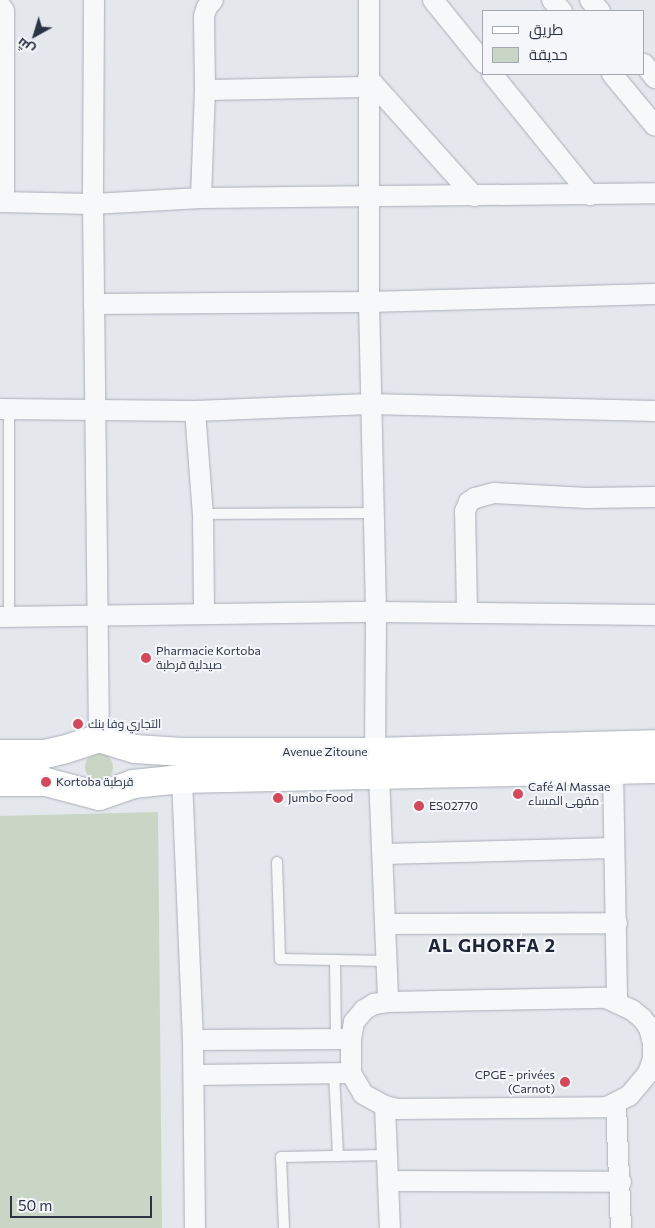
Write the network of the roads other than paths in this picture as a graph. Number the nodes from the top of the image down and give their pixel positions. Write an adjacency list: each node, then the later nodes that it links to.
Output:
1 (94, 0): 25 (street)
2 (214, 0): 16 (street)
3 (369, 0): 15 (street)
4 (433, 0): 10 (street)
5 (552, 0): 8 (street)
6 (590, 0): 9 (street)
7 (0, 5): 17 (street)
8 (561, 10)
9 (599, 10)
10 (482, 61)
11 (645, 65): 14 (street)
12 (493, 75): 20 (street)
13 (613, 75): 18 (street)
14 (655, 78)
15 (368, 82): 16 (street); 21 (street); 23 (street)
16 (206, 90): 22 (street)
17 (2, 110): 24 (street)
18 (655, 126)
19 (655, 193): 20 (street)
20 (590, 195): 21 (street)
21 (474, 196): 23 (street)
22 (201, 198): 23 (street); 25 (street)
23 (369, 198): 27 (street)
24 (2, 202): 25 (street)
25 (93, 204): 28 (street)
26 (655, 294): 27 (street)
27 (369, 302): 28 (street); 29 (street)
28 (94, 304): 31 (street)
29 (370, 404): 32 (street); 33 (street); 35 (street)
30 (4, 409): 31 (street); 42 (lane)
31 (95, 410): 32 (street); 41 (street)
32 (195, 411): 36 (street)
33 (655, 411)
34 (655, 497): 38 (street)
35 (374, 513): 36 (lane); 37 (street)
36 (202, 514): 39 (street)
37 (376, 612): 38 (street); 39 (street); 46 (street)
38 (467, 612): 40 (street)
39 (204, 614): 41 (street)
40 (655, 615)
41 (98, 616): 42 (street); 43 (street)
42 (5, 617)
43 (98, 742): 45 (main road); 46 (main road, Avenue Zitoune); 51 (main road); 52 (main road)
44 (655, 744): 46 (main road, Avenue Zitoune)
45 (0, 754)
46 (377, 763): 48 (main road, Avenue Zitoune); 49 (main road, Avenue Zitoune); 54 (street)
47 (655, 769): 48 (main road, Avenue Zitoune)
48 (613, 770): 53 (street)
49 (182, 779): 51 (main road, Avenue Zitoune); 64 (street)
50 (0, 782): 52 (main road, Avenue Zitoune)
51 (116, 790): 52 (main road, Avenue Zitoune)
52 (89, 794)
53 (614, 848): 54 (street); 56 (street)
54 (384, 854): 57 (street)
55 (277, 862): 58 (lane)
56 (617, 923): 57 (street); 61 (street)
57 (386, 924): 59 (street)
58 (335, 960): 59 (lane); 63 (lane)
59 (387, 961): 60 (street)
60 (388, 1002): 61 (street); 63 (street)
61 (617, 1002): 62 (street)
62 (652, 1028): 65 (street)
63 (344, 1039): 64 (street); 66 (street)
64 (193, 1040): 67 (street)
65 (651, 1072): 68 (street)
66 (343, 1073): 67 (street); 69 (street); 70 (lane)
67 (194, 1074): 74 (street)
68 (616, 1104): 69 (street); 73 (street)
69 (385, 1106): 71 (street)
70 (338, 1156): 71 (lane); 75 (lane)
71 (387, 1156): 72 (street)
72 (388, 1181): 73 (street); 76 (street)
73 (621, 1182): 77 (street)
74 (195, 1228)
75 (284, 1228)
76 (390, 1228)
77 (621, 1228)

